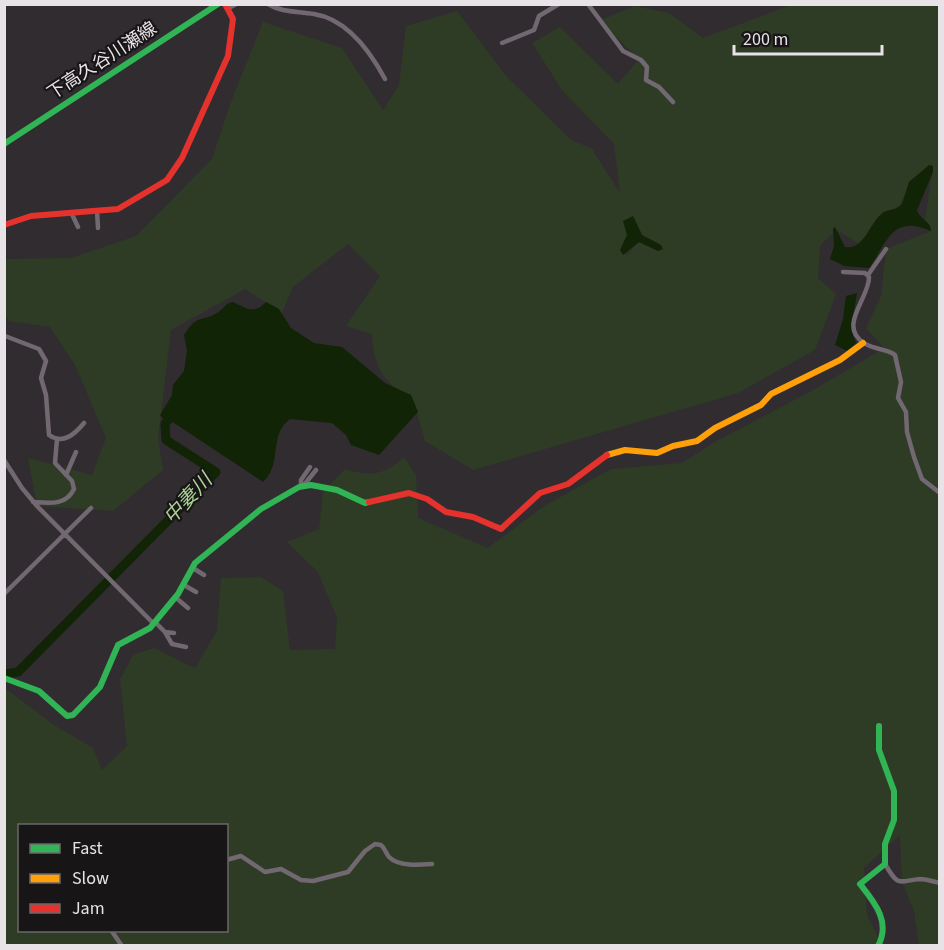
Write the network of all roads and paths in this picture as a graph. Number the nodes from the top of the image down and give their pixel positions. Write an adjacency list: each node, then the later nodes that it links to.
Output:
1 (218, 4): 10 (street, 下高久谷川瀬線)
2 (236, 4): 6 (street)
3 (268, 4): 8 (street)
4 (588, 4): 9 (street)
5 (561, 5): 7 (street)
6 (227, 6): 11 (street)
7 (502, 43)
8 (385, 79)
9 (673, 102)
10 (4, 144)
11 (97, 211): 12 (street); 15 (street)
12 (72, 212): 13 (street); 14 (street)
13 (4, 225)
14 (78, 227)
15 (98, 228)
16 (886, 249): 18 (street)
17 (843, 272): 18 (street)
18 (868, 275): 20 (street)
19 (5, 336): 22 (street)
20 (863, 343): 28 (street); 29 (street)
21 (84, 423): 22 (street)
22 (57, 439): 27 (street)
23 (76, 452): 27 (street)
24 (5, 460): 30 (street)
25 (310, 467): 28 (street)
26 (316, 470): 28 (street)
27 (66, 475): 30 (street)
28 (302, 486): 33 (street)
29 (939, 493)
30 (33, 502): 32 (street)
31 (91, 508): 32 (street)
32 (64, 534): 37 (street); 40 (street)
33 (193, 568): 34 (street); 35 (street)
34 (204, 575)
35 (184, 585): 36 (street); 38 (street)
36 (196, 592)
37 (4, 594)
38 (175, 597): 39 (street); 40 (street)
39 (188, 608)
40 (155, 623): 41 (street); 44 (street)
41 (165, 633): 42 (street); 43 (street)
42 (174, 633)
43 (186, 647)
44 (4, 678)
45 (879, 726): 48 (street)
46 (228, 859): 47 (street)
47 (432, 864)
48 (885, 864): 49 (street); 52 (street)
49 (939, 883)
50 (112, 932): 51 (street)
51 (122, 945)
52 (878, 945)

